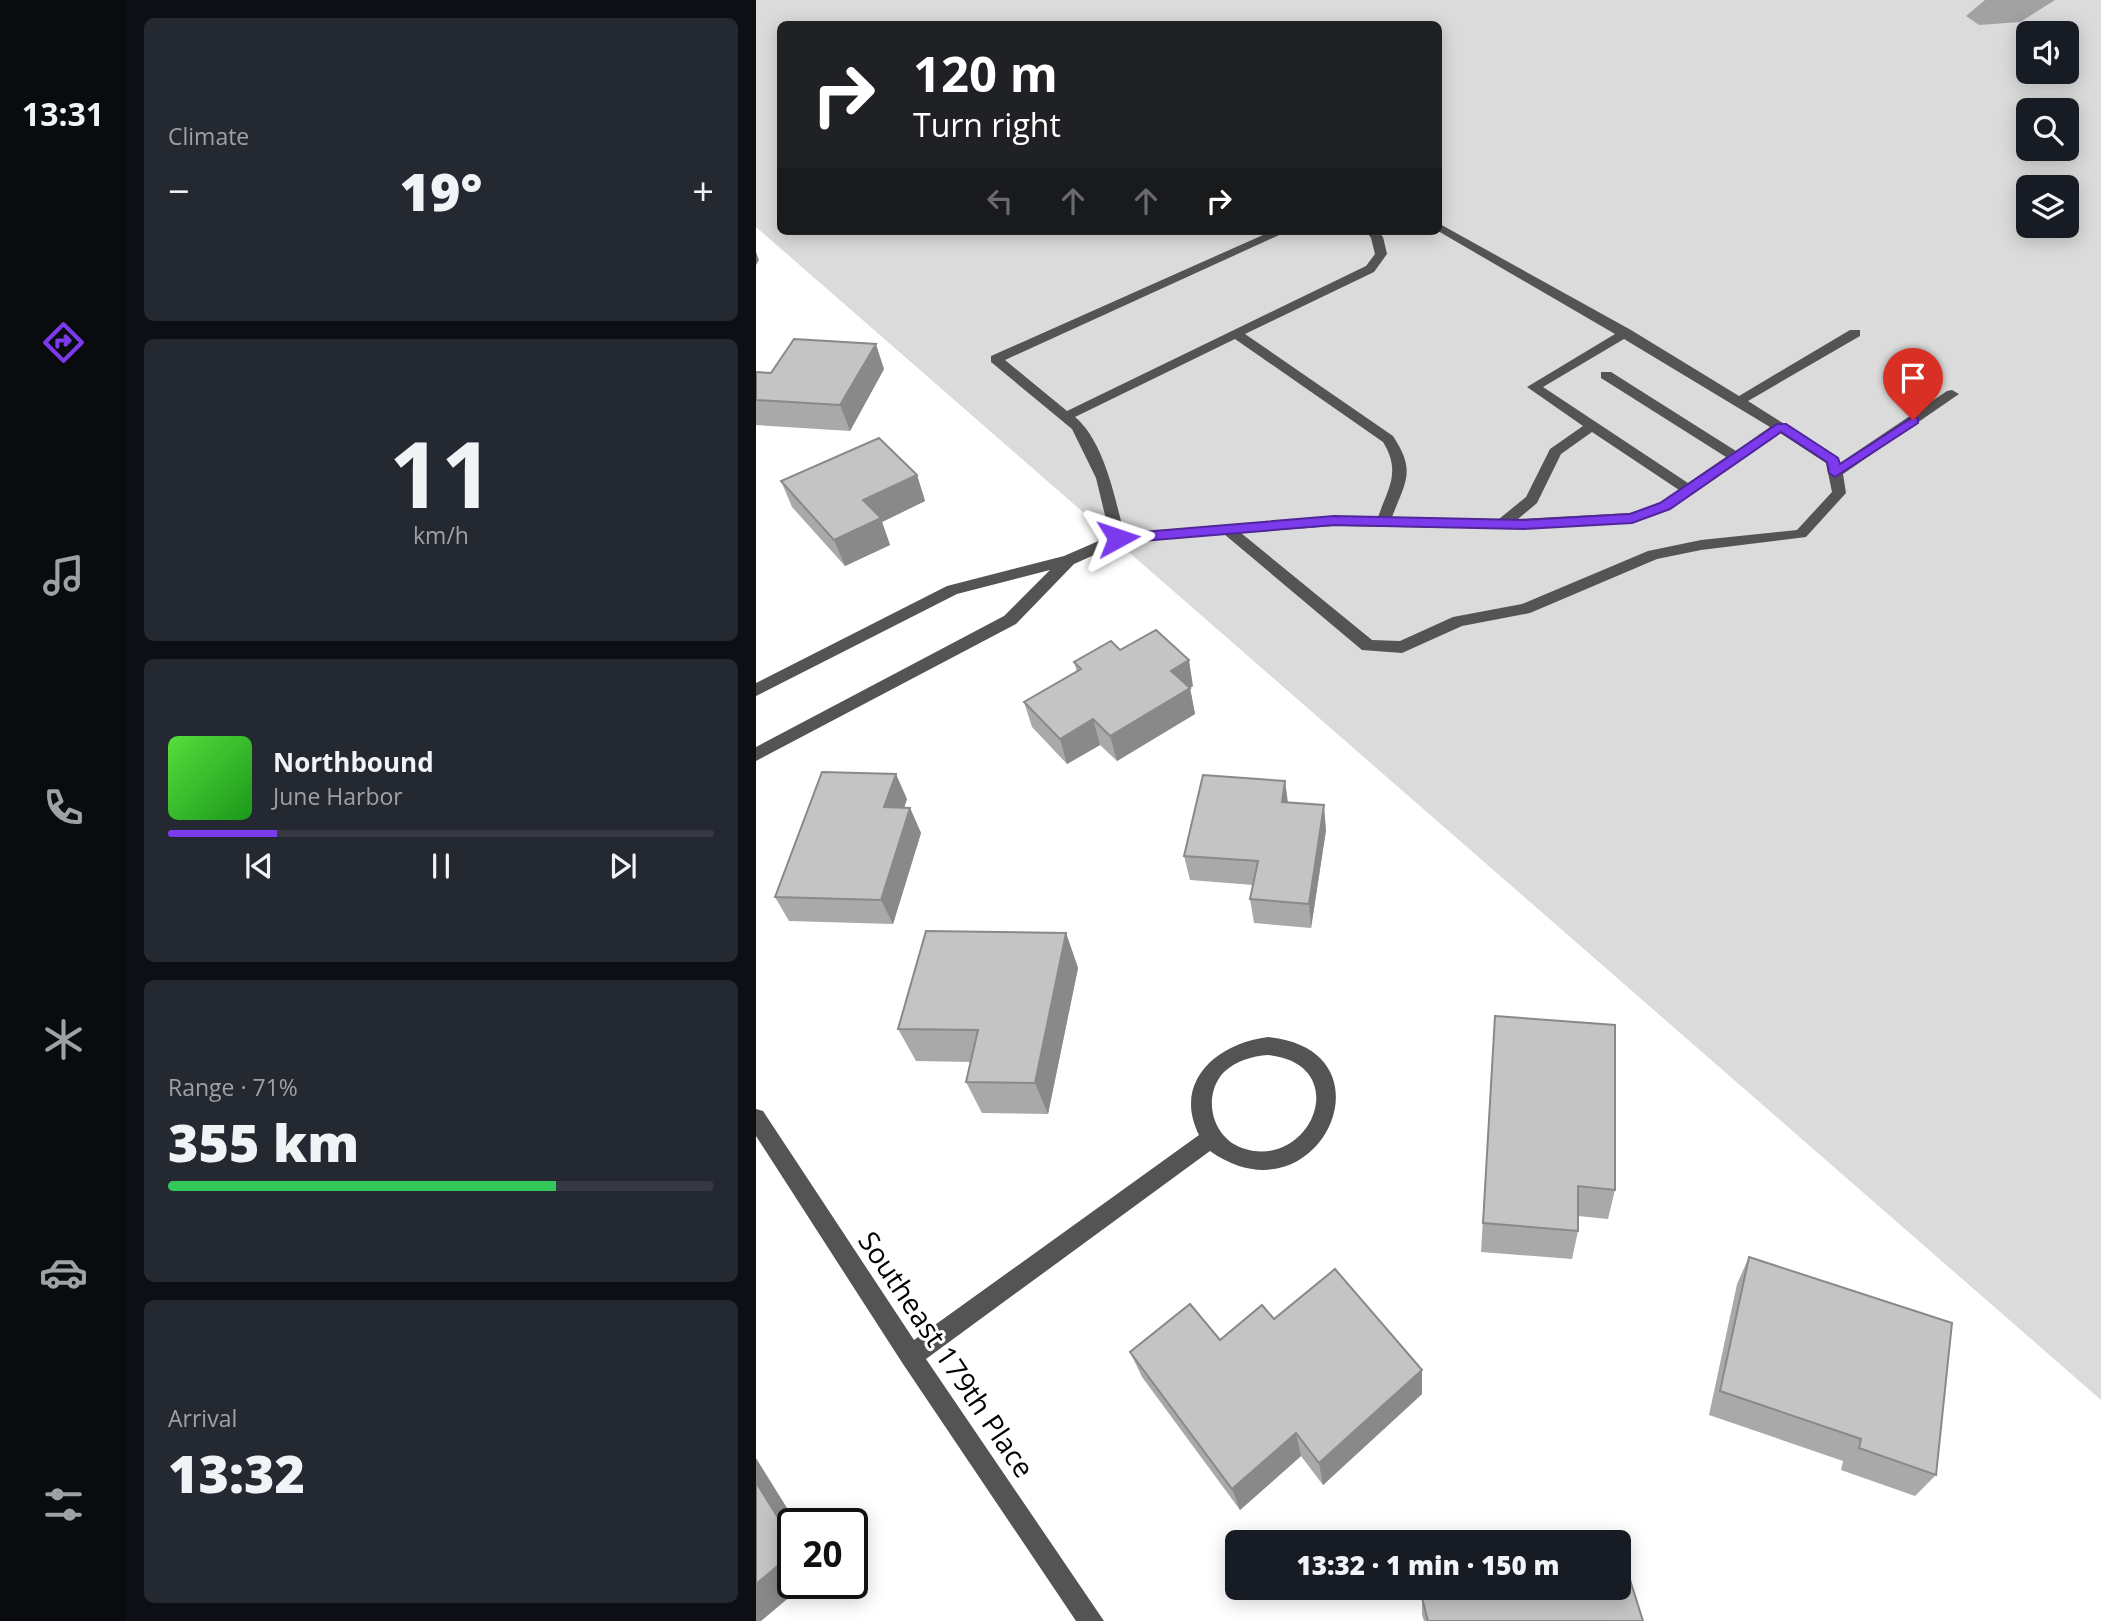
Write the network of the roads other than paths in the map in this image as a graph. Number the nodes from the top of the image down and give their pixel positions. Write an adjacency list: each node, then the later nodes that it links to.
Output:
1 (1442, 228): 5 (street)
2 (1273, 235): 10 (street)
3 (1375, 235): 6 (street)
4 (1855, 332): 9 (street)
5 (1626, 333): 9 (street); 11 (street)
6 (1236, 334): 10 (street); 16 (street)
7 (1606, 375): 13 (street)
8 (1952, 394): 14 (street)
9 (1739, 401): 12 (street)
10 (1065, 417): 19 (street)
11 (1593, 425): 15 (street); 17 (street)
12 (1781, 426): 13 (street); 14 (street)
13 (1736, 457): 15 (street)
14 (1835, 473): 18 (street)
15 (1689, 490): 17 (street)
16 (1383, 522): 17 (street); 18 (street)
17 (1502, 524)
18 (1227, 529): 19 (street)
19 (1118, 538): 20 (street)
20 (1069, 560): 21 (street); 22 (street)
21 (756, 690)
22 (756, 755)
23 (756, 1118): 25 (street, Southeast 179th Place)
24 (1210, 1139): 24 (street); 25 (street)
25 (911, 1356): 26 (street, Southeast 179th Place)
26 (1091, 1621)

